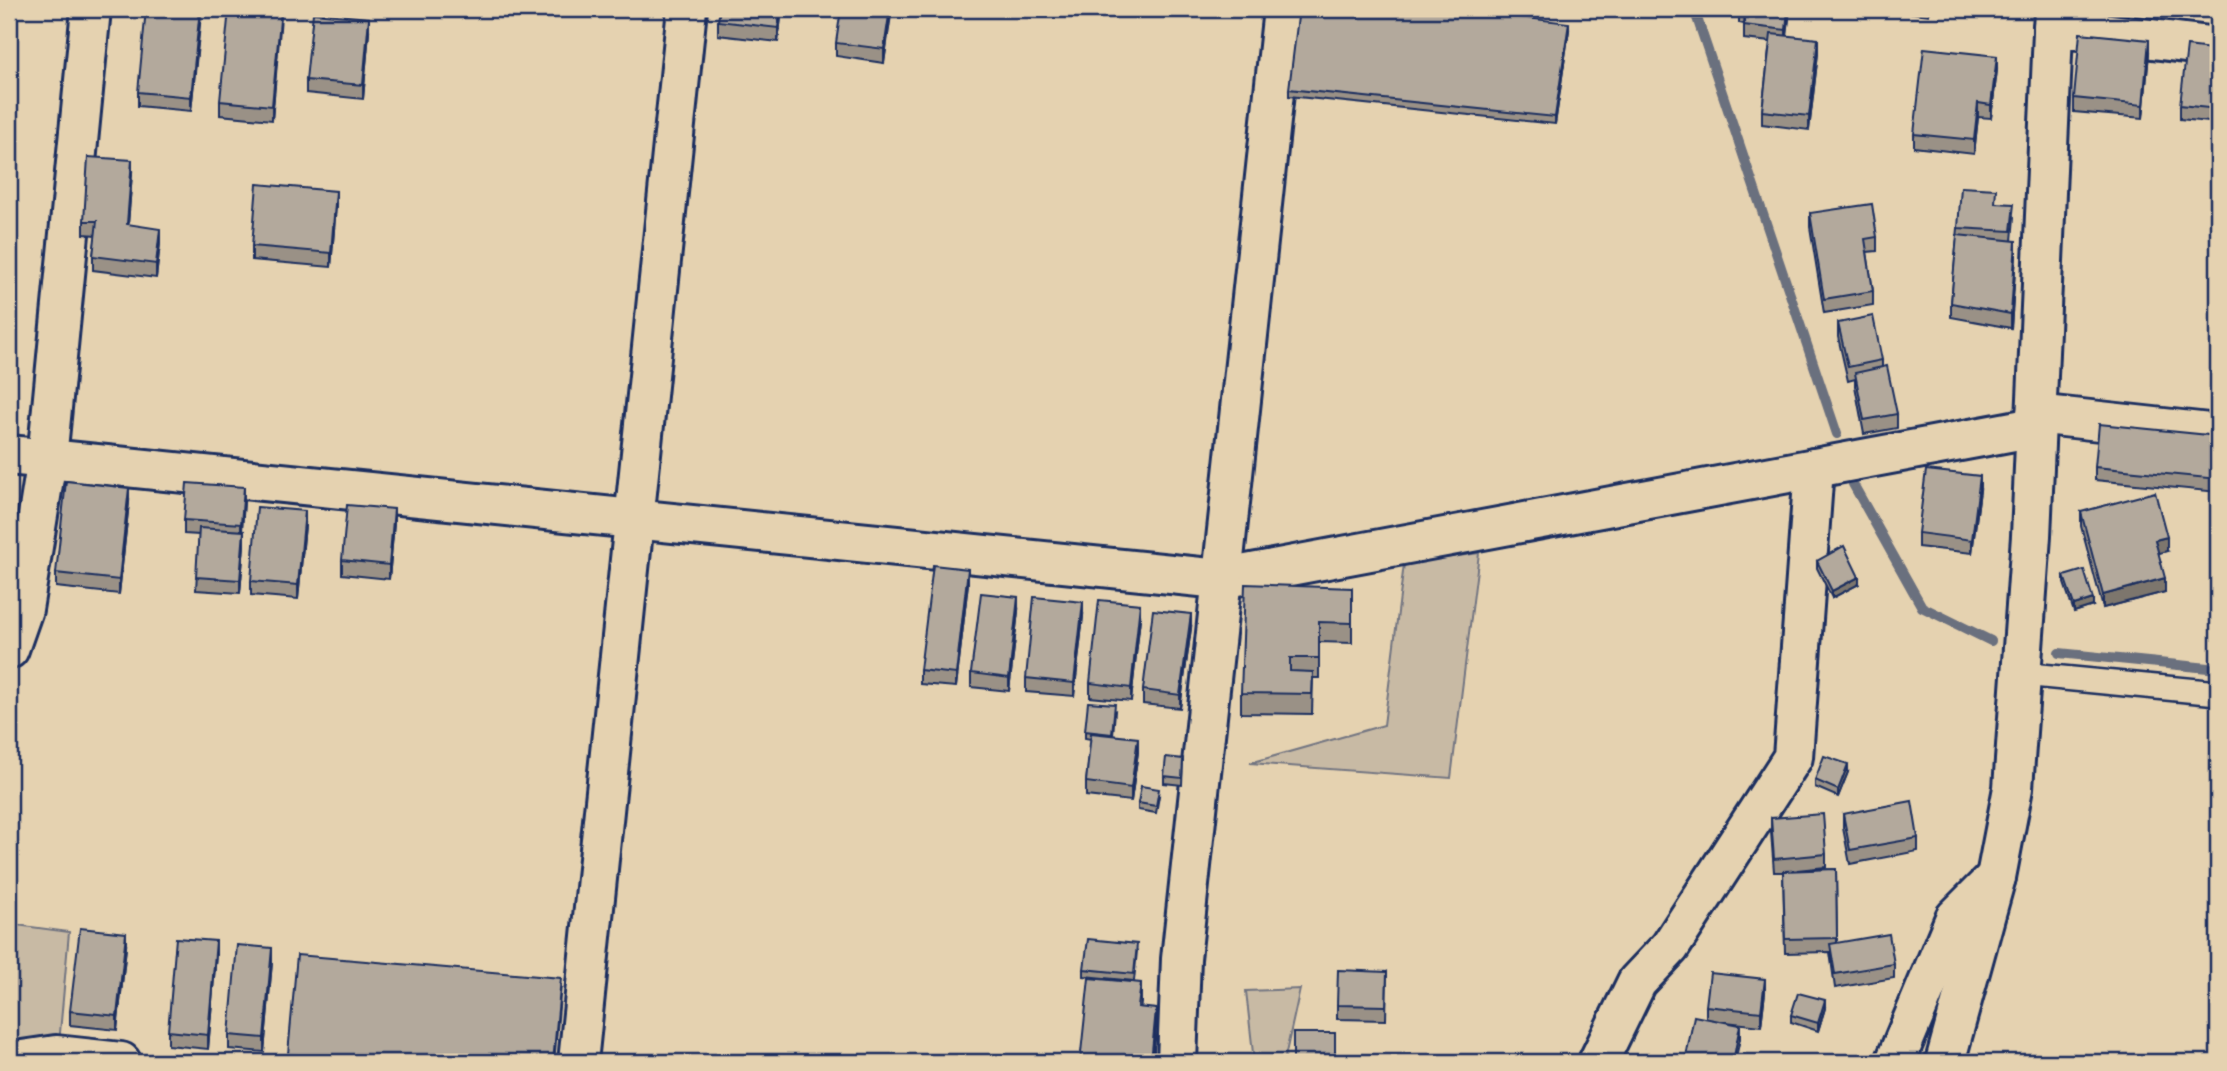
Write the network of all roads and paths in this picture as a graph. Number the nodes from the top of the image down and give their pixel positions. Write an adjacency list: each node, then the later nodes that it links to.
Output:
1 (92, 9): 9 (street)
2 (687, 9): 11 (street)
3 (1283, 9): 12 (street)
4 (2054, 18): 5 (street); 6 (street)
5 (2218, 47)
6 (2036, 420): 7 (street); 10 (street); 14 (street)
7 (2218, 434)
8 (9, 455): 9 (street)
9 (47, 459): 11 (street); 13 (street)
10 (1814, 468): 12 (street); 21 (street)
11 (632, 521): 12 (street); 19 (street)
12 (1220, 579): 20 (street)
13 (9, 649)
14 (2022, 674): 15 (lane); 16 (street)
15 (2218, 693)
16 (1996, 877): 22 (street); 23 (street)
17 (14, 1062): 18 (street)
18 (121, 1062)
19 (578, 1062)
20 (1177, 1062)
21 (1598, 1062)
22 (1895, 1062)
23 (1945, 1062)

